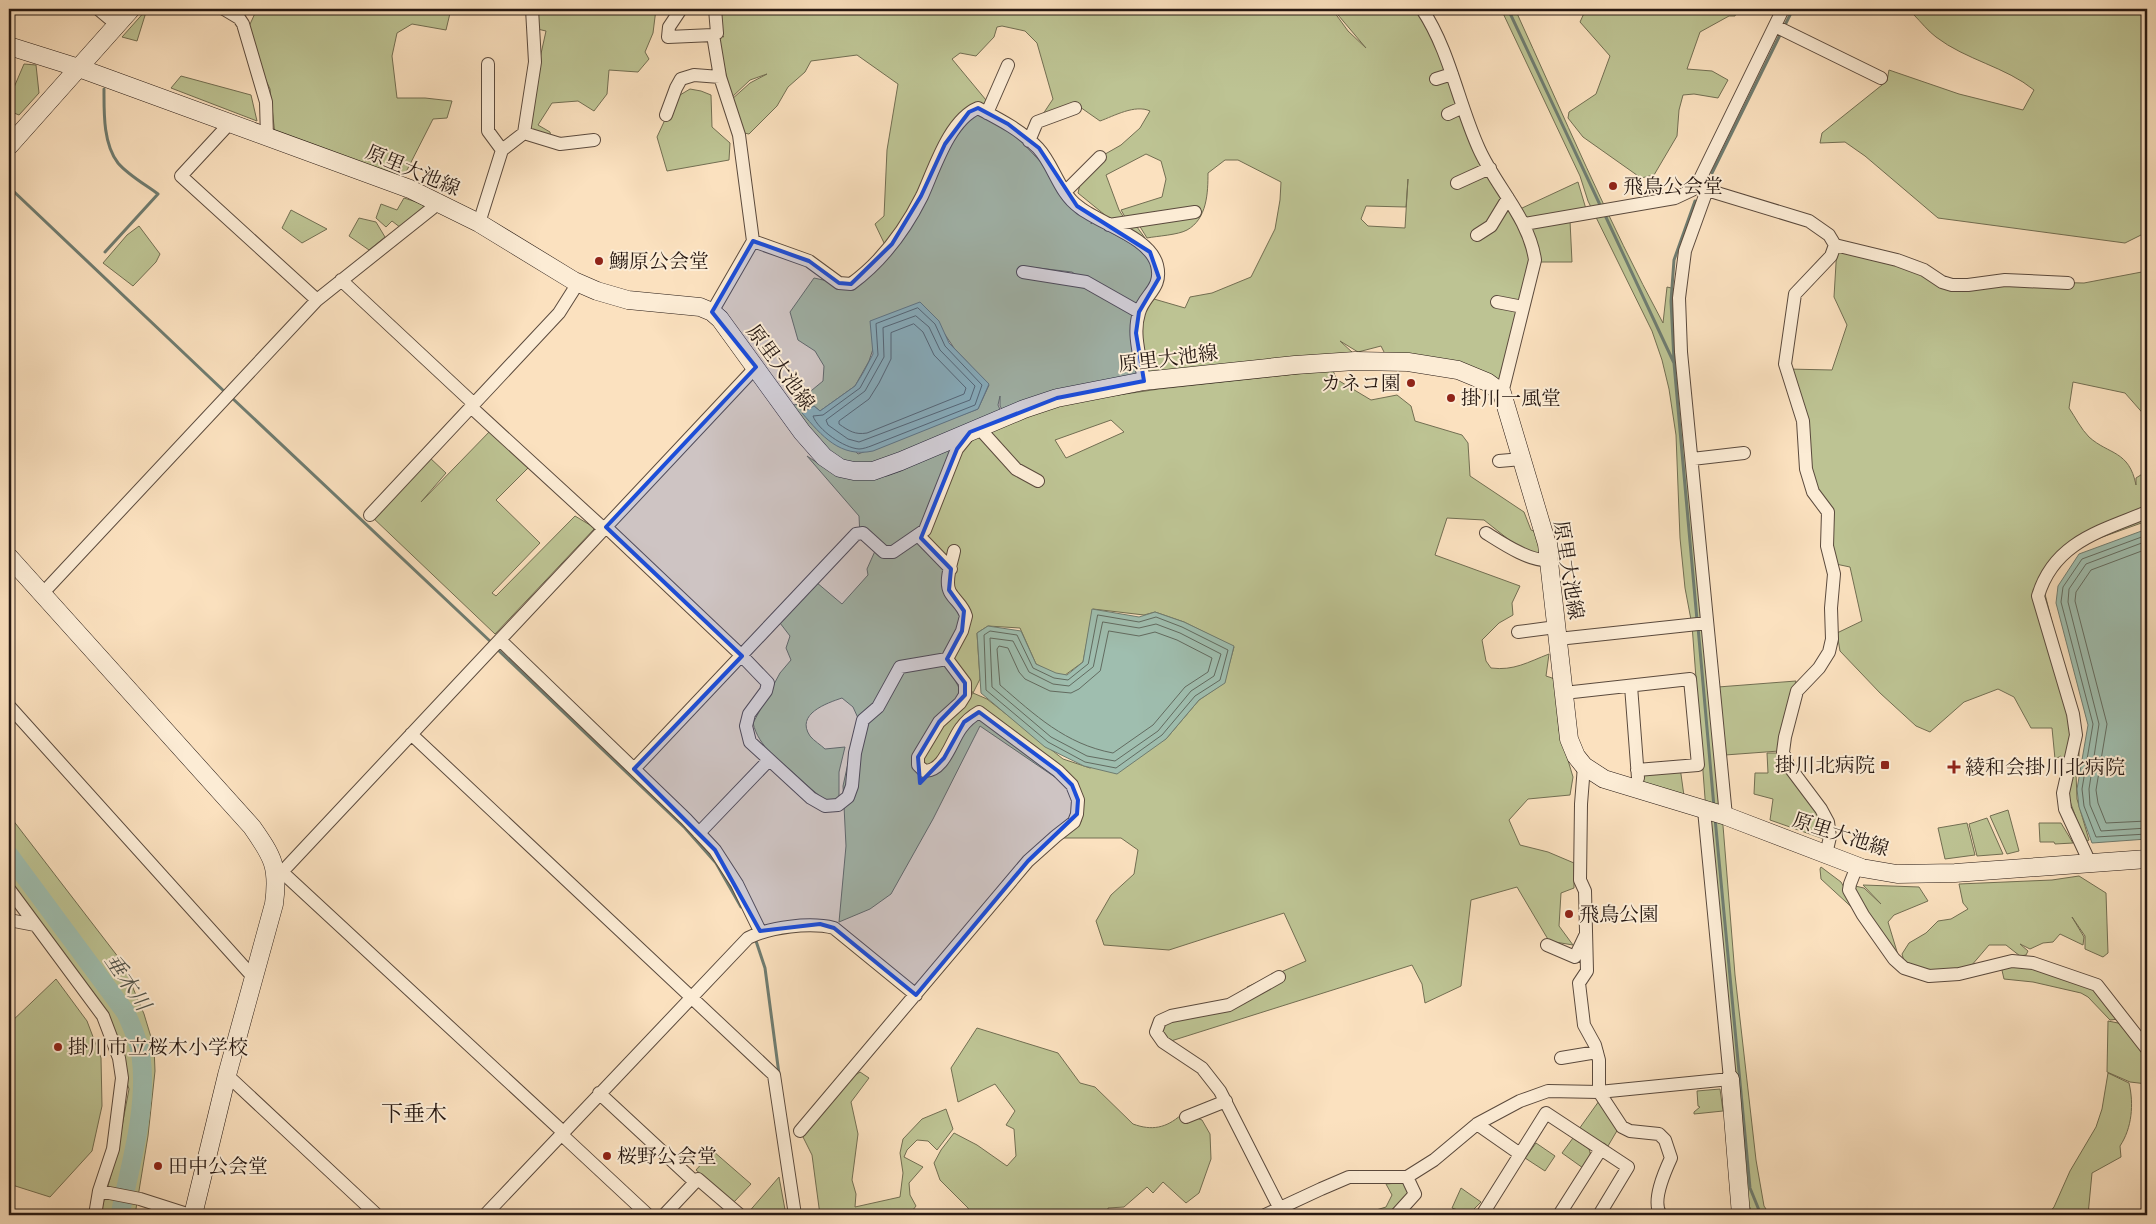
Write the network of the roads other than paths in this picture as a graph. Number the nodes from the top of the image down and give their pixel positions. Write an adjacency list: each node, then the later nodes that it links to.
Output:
1 (98, 9): 9 (street)
2 (131, 9): 9 (main road)
3 (224, 9): 27 (street)
4 (532, 9): 26 (street)
5 (681, 9): 11 (street)
6 (715, 9): 11 (street)
7 (1422, 9): 16 (street)
8 (1783, 9): 10 (street)
9 (117, 25): 15 (main road)
10 (1779, 28): 18 (street); 35 (street)
11 (713, 35): 17 (street)
12 (9, 46): 15 (main road, 原里大池線)
13 (488, 64): 31 (street)
14 (1008, 65): 22 (street)
15 (79, 68): 25 (main road, 原里大池線); 30 (main road)
16 (1452, 74): 19 (street); 20 (street)
17 (720, 76): 24 (street); 44 (street)
18 (1881, 78)
19 (1436, 79)
20 (1462, 107): 23 (street); 33 (street)
21 (1075, 108): 29 (street)
22 (987, 113): 29 (street); 44 (street)
23 (1448, 114)
24 (666, 115)
25 (230, 123): 27 (main road, 原里大池線); 50 (street)
26 (524, 133): 28 (street); 31 (street)
27 (267, 136): 38 (main road, 原里大池線)
28 (594, 140)
29 (1029, 141): 36 (street)
30 (9, 146)
31 (502, 150): 40 (street)
32 (1100, 157): 36 (street)
33 (1490, 168): 34 (street); 37 (street)
34 (1457, 183)
35 (1703, 185): 41 (street); 45 (street); 62 (street)
36 (1065, 192): 42 (street)
37 (1508, 198): 41 (street); 43 (street)
38 (440, 202): 40 (main road, 原里大池線); 47 (street)
39 (1195, 212): 42 (street)
40 (479, 223): 48 (main road, 原里大池線)
41 (1524, 224): 52 (street)
42 (1108, 225): 54 (street)
43 (1477, 235)
44 (753, 240): 53 (street)
45 (1835, 245): 49 (street); 92 (street)
46 (1023, 272): 54 (street)
47 (341, 280): 50 (street); 58 (street)
48 (578, 283): 53 (main road, 原里大池線); 58 (street)
49 (2068, 283)
50 (317, 300): 74 (street)
51 (1497, 302): 52 (street)
52 (1522, 307): 57 (street)
53 (712, 312): 55 (main road, 原里大池線)
54 (1139, 312): 56 (street)
55 (756, 367): 59 (main road, 原里大池線); 67 (street)
56 (1144, 381): 57 (main road, 原里大池線); 59 (main road, 原里大池線)
57 (1502, 393): 61 (main road, 原里大池線)
58 (472, 405): 66 (street); 67 (street)
59 (974, 430): 64 (street); 69 (street)
60 (1744, 453): 62 (street)
61 (1522, 459): 63 (street); 72 (main road, 原里大池線)
62 (1692, 459): 75 (street)
63 (1499, 461)
64 (1038, 481)
65 (2147, 512): 94 (street)
66 (370, 515)
67 (605, 528): 78 (street); 79 (street)
68 (1486, 533): 72 (street)
69 (918, 535): 73 (street); 79 (street)
70 (954, 551): 73 (street)
71 (9, 557): 74 (main road)
72 (1549, 560): 77 (main road, 原里大池線)
73 (950, 569): 80 (street)
74 (42, 594): 96 (main road)
75 (1702, 624): 77 (street); 90 (street)
76 (1518, 632): 77 (street)
77 (1557, 633): 82 (main road, 原里大池線)
78 (500, 640): 84 (street); 87 (street)
79 (742, 656): 85 (street); 87 (street)
80 (947, 659): 85 (street); 105 (street)
81 (1631, 686): 82 (street); 88 (street); 88 (street)
82 (1564, 693): 86 (main road, 原里大池線)
83 (9, 706): 104 (street)
84 (411, 734): 96 (street); 106 (street)
85 (769, 760): 91 (street)
86 (1584, 766): 89 (main road, 原里大池線); 101 (street)
87 (634, 769): 91 (street)
88 (1638, 770): 89 (street)
89 (1638, 789): 90 (main road, 原里大池線)
90 (1715, 813): 92 (main road, 原里大池線); 111 (street)
91 (699, 833): 100 (street)
92 (1826, 854): 95 (main road, 原里大池線)
93 (2147, 859): 94 (main road, 原里大池線)
94 (2090, 863): 95 (main road, 原里大池線)
95 (1857, 866): 107 (street)
96 (279, 875): 104 (main road); 118 (street)
97 (9, 890): 99 (street)
98 (9, 920): 99 (street)
99 (36, 925): 123 (street)
100 (760, 931): 105 (street); 106 (street)
101 (1586, 933): 102 (street); 108 (street)
102 (1548, 945)
103 (1279, 977): 114 (street)
104 (254, 978): 110 (main road)
105 (916, 995): 117 (street)
106 (690, 997): 113 (street); 132 (street)
107 (2147, 1049)
108 (1597, 1052): 109 (street); 112 (street)
109 (1561, 1058)
110 (227, 1075): 126 (main road); 127 (street)
111 (1730, 1079): 112 (street); 139 (main road)
112 (1599, 1092): 116 (street); 138 (street)
113 (599, 1094): 118 (street); 122 (street)
114 (1226, 1101): 115 (street); 124 (street)
115 (1186, 1117)
116 (1477, 1124): 120 (street); 121 (street)
117 (800, 1131)
118 (562, 1133): 128 (street); 129 (street)
119 (1601, 1149): 120 (street); 136 (street); 137 (street)
120 (1520, 1154): 135 (street)
121 (1408, 1177): 124 (street); 134 (street)
122 (695, 1182): 130 (street); 131 (street)
123 (103, 1191): 125 (street); 126 (street)
124 (1280, 1209): 133 (street)
125 (95, 1215)
126 (191, 1215)
127 (376, 1215)
128 (485, 1215)
129 (648, 1215)
130 (664, 1215)
131 (740, 1215)
132 (795, 1215)
133 (1266, 1215)
134 (1396, 1215)
135 (1482, 1215)
136 (1559, 1215)
137 (1599, 1215)
138 (1661, 1215)
139 (1741, 1215)

